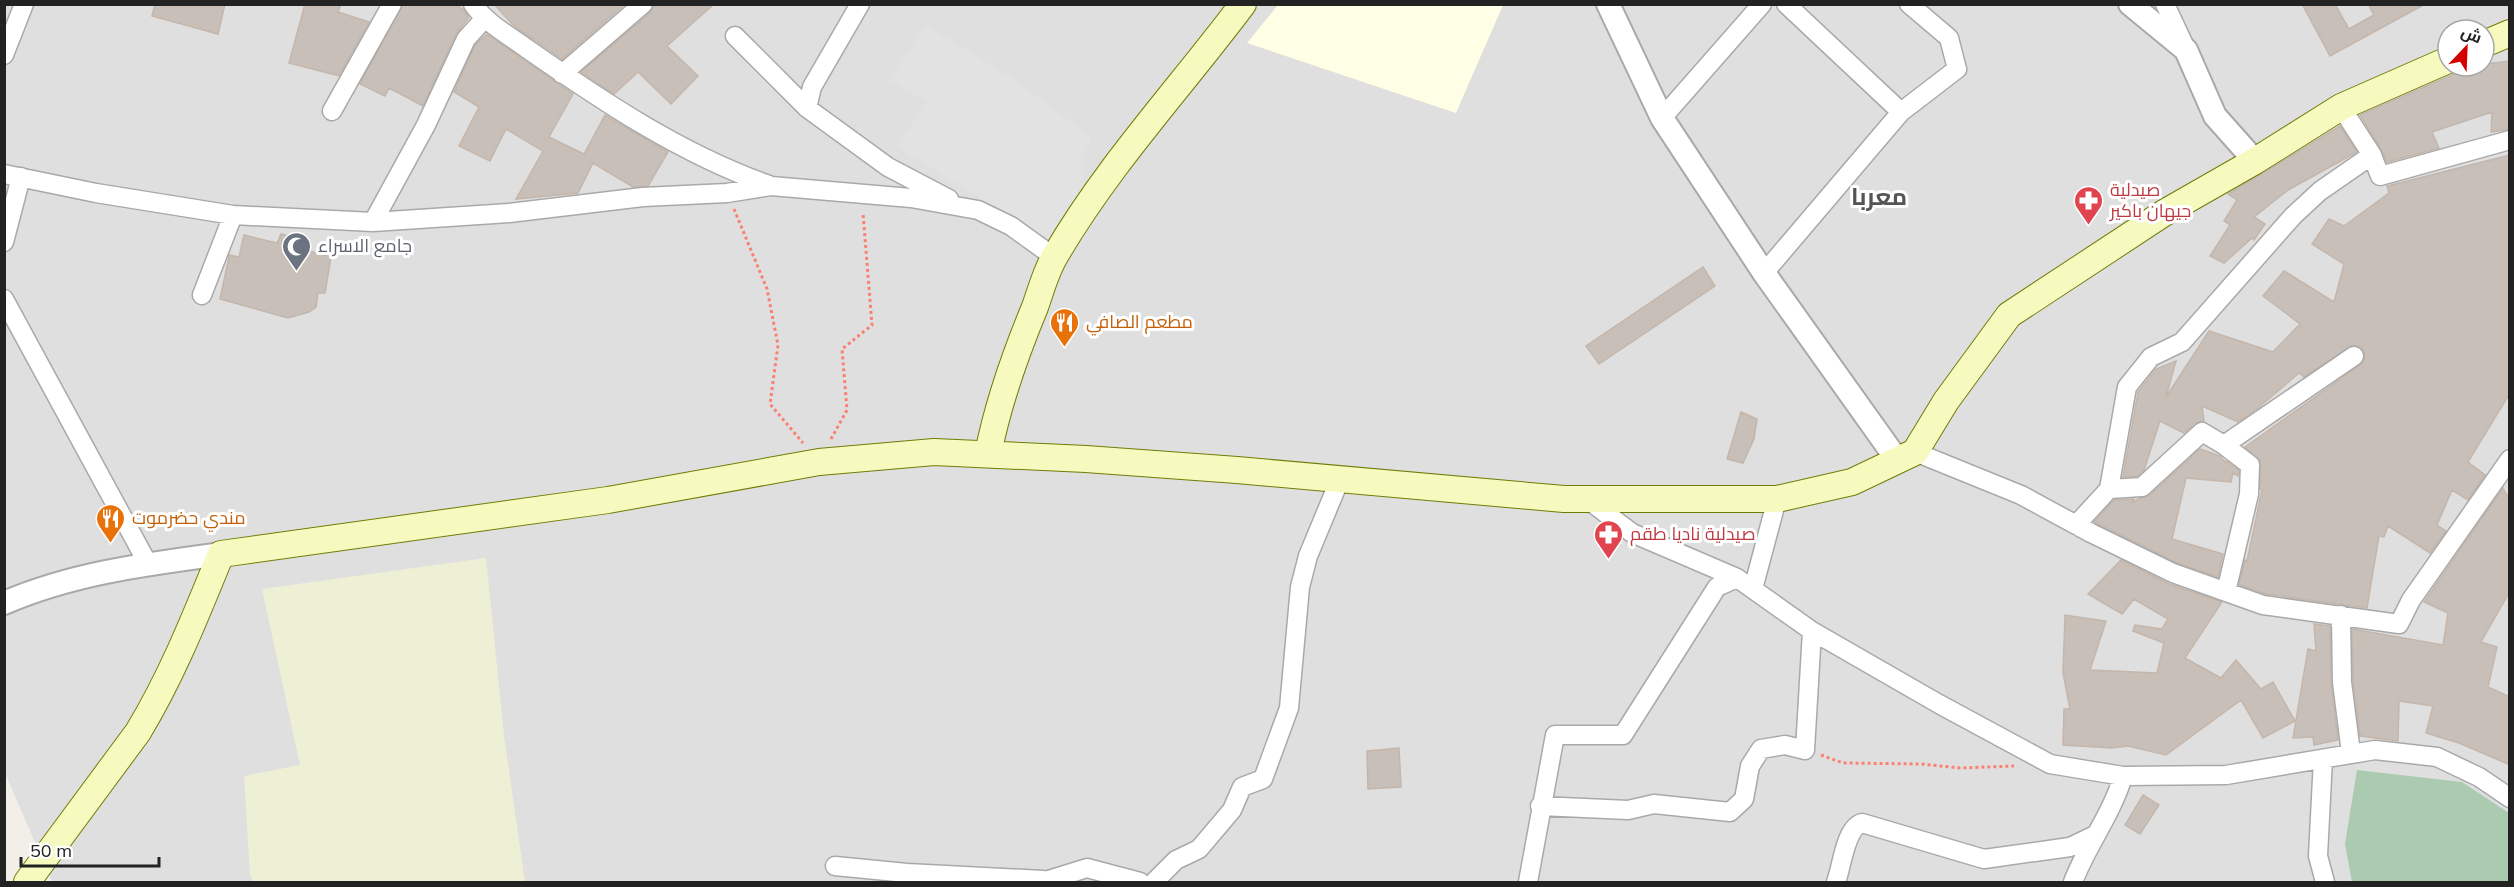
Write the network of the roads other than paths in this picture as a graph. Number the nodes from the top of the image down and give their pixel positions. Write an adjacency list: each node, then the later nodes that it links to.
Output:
1 (24, 4): 17 (street)
2 (392, 4): 22 (street)
3 (643, 4): 19 (street)
4 (860, 4): 21 (street)
5 (1243, 4): 34 (main road)
6 (1608, 4): 24 (street)
7 (1762, 4): 24 (street)
8 (1786, 4): 23 (street)
9 (1909, 4): 23 (street)
10 (2130, 4): 16 (street)
11 (2165, 4): 16 (street)
12 (478, 12): 19 (street); 32 (street)
13 (2510, 33): 15 (main road)
14 (735, 36): 21 (street)
15 (2496, 39)
16 (2186, 50): 27 (street)
17 (4, 56)
18 (2436, 65): 20 (main road)
19 (562, 74): 29 (street)
20 (2341, 107): 26 (street); 27 (main road)
21 (807, 108): 30 (street)
22 (333, 111)
23 (1901, 112): 35 (street)
24 (1662, 118): 35 (street)
25 (2510, 140): 26 (street)
26 (2372, 155): 44 (street)
27 (2254, 161): 41 (main road)
28 (13, 175): 31 (street); 33 (street)
29 (771, 186): 30 (street); 32 (street)
30 (964, 207): 34 (street)
31 (233, 215): 32 (street); 36 (street)
32 (373, 222)
33 (4, 242)
34 (1054, 257): 40 (main road)
35 (1764, 273): 41 (street)
36 (202, 295)
37 (4, 299): 49 (street)
38 (2354, 356): 39 (street)
39 (2224, 445): 44 (street); 52 (street)
40 (988, 454): 43 (main road); 48 (main road)
41 (1906, 457): 46 (main road); 47 (street)
42 (2510, 459): 54 (street)
43 (1340, 479): 45 (main road); 65 (street)
44 (2109, 489): 47 (street)
45 (1587, 499): 46 (main road); 50 (street)
46 (1777, 499): 51 (street)
47 (2076, 525): 52 (street)
48 (220, 554): 49 (street); 64 (main road)
49 (148, 564): 53 (street)
50 (1737, 578): 51 (street); 60 (street)
51 (1753, 590): 55 (street)
52 (2226, 592): 54 (street)
53 (4, 603)
54 (2341, 615): 56 (street)
55 (1812, 631): 58 (street); 60 (street)
56 (2351, 753): 57 (street); 59 (street)
57 (2323, 759): 58 (street); 69 (street)
58 (2122, 776): 61 (street)
59 (2510, 798)
60 (1540, 806): 66 (street)
61 (2095, 835): 67 (street); 68 (street)
62 (835, 866): 63 (street)
63 (1042, 881): 65 (street)
64 (27, 882)
65 (1151, 882)
66 (1528, 882)
67 (1836, 882)
68 (2073, 882)
69 (2325, 882)

